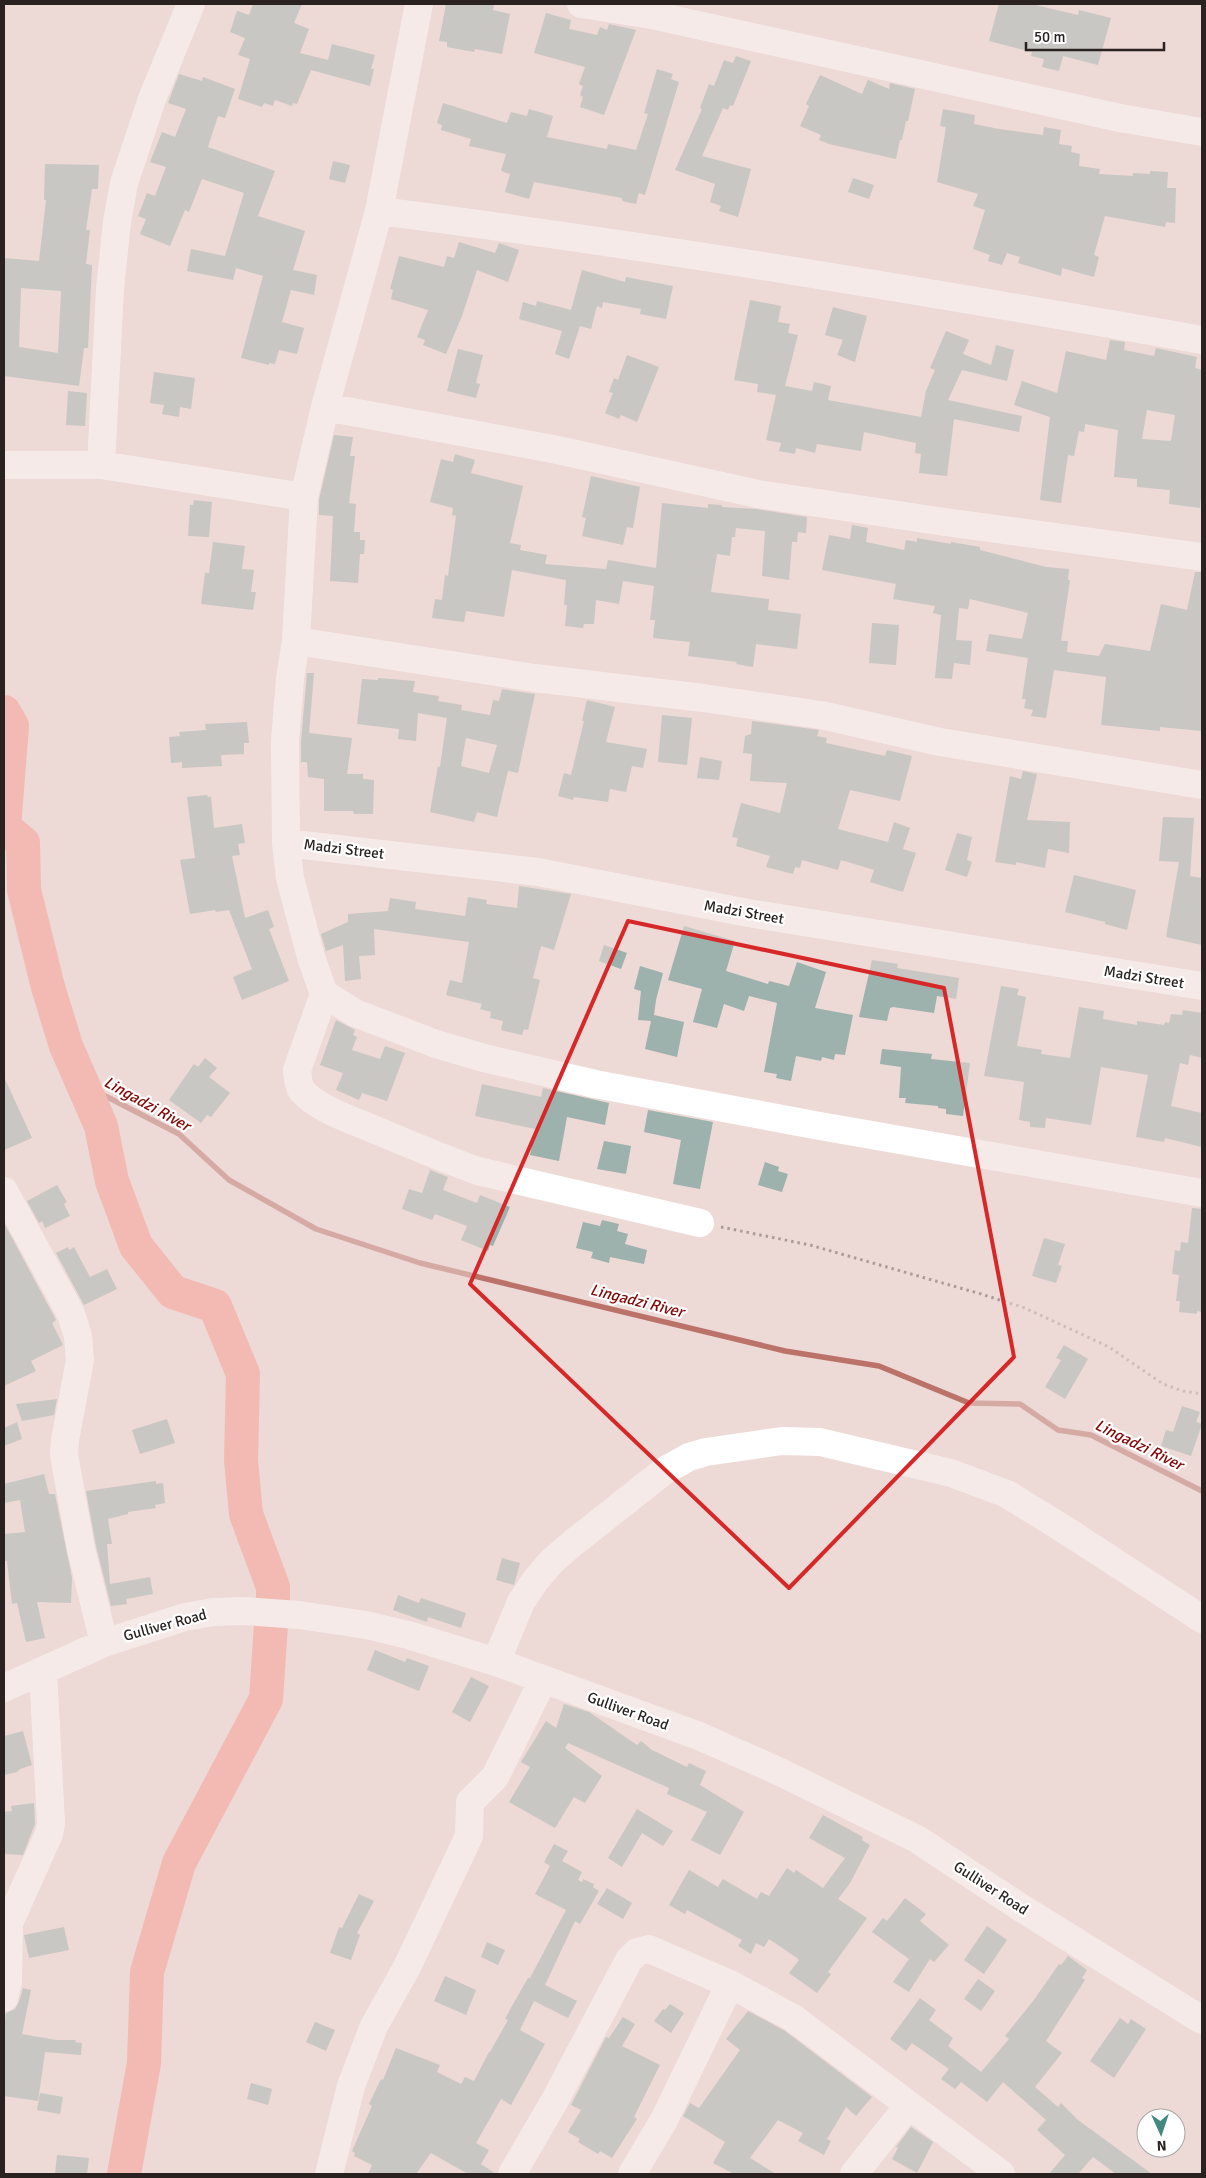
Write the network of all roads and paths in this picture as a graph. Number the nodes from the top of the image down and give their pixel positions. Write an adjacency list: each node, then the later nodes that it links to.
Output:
1 (191, 4): 9 (street)
2 (419, 4): 5 (street)
3 (581, 4): 4 (street)
4 (1202, 132)
5 (379, 211): 6 (street); 7 (street)
6 (1202, 340)
7 (326, 407): 10 (street); 11 (street)
8 (4, 465): 9 (street)
9 (102, 465): 10 (street)
10 (304, 498): 12 (street)
11 (1202, 557)
12 (296, 641): 13 (street); 14 (street)
13 (1202, 785)
14 (286, 842): 15 (street, Madzi Street); 16 (street)
15 (1202, 986)
16 (324, 994): 18 (street); 19 (street)
17 (4, 1191): 22 (street)
18 (1202, 1193)
19 (700, 1223): 20 (path)
20 (1202, 1394)
21 (1202, 1619): 23 (street)
22 (104, 1643): 23 (street, Gulliver Road); 24 (street, Gulliver Road)
23 (496, 1662): 25 (street, Gulliver Road)
24 (43, 1671): 26 (street, Gulliver Road); 28 (street)
25 (543, 1680): 29 (street, Gulliver Road); 31 (street)
26 (4, 1688)
27 (730, 1984): 30 (street); 32 (street); 33 (street)
28 (4, 1998)
29 (1202, 2020)
30 (909, 2105): 34 (street); 35 (street)
31 (329, 2174)
32 (512, 2174)
33 (632, 2174)
34 (854, 2174)
35 (1001, 2174)

